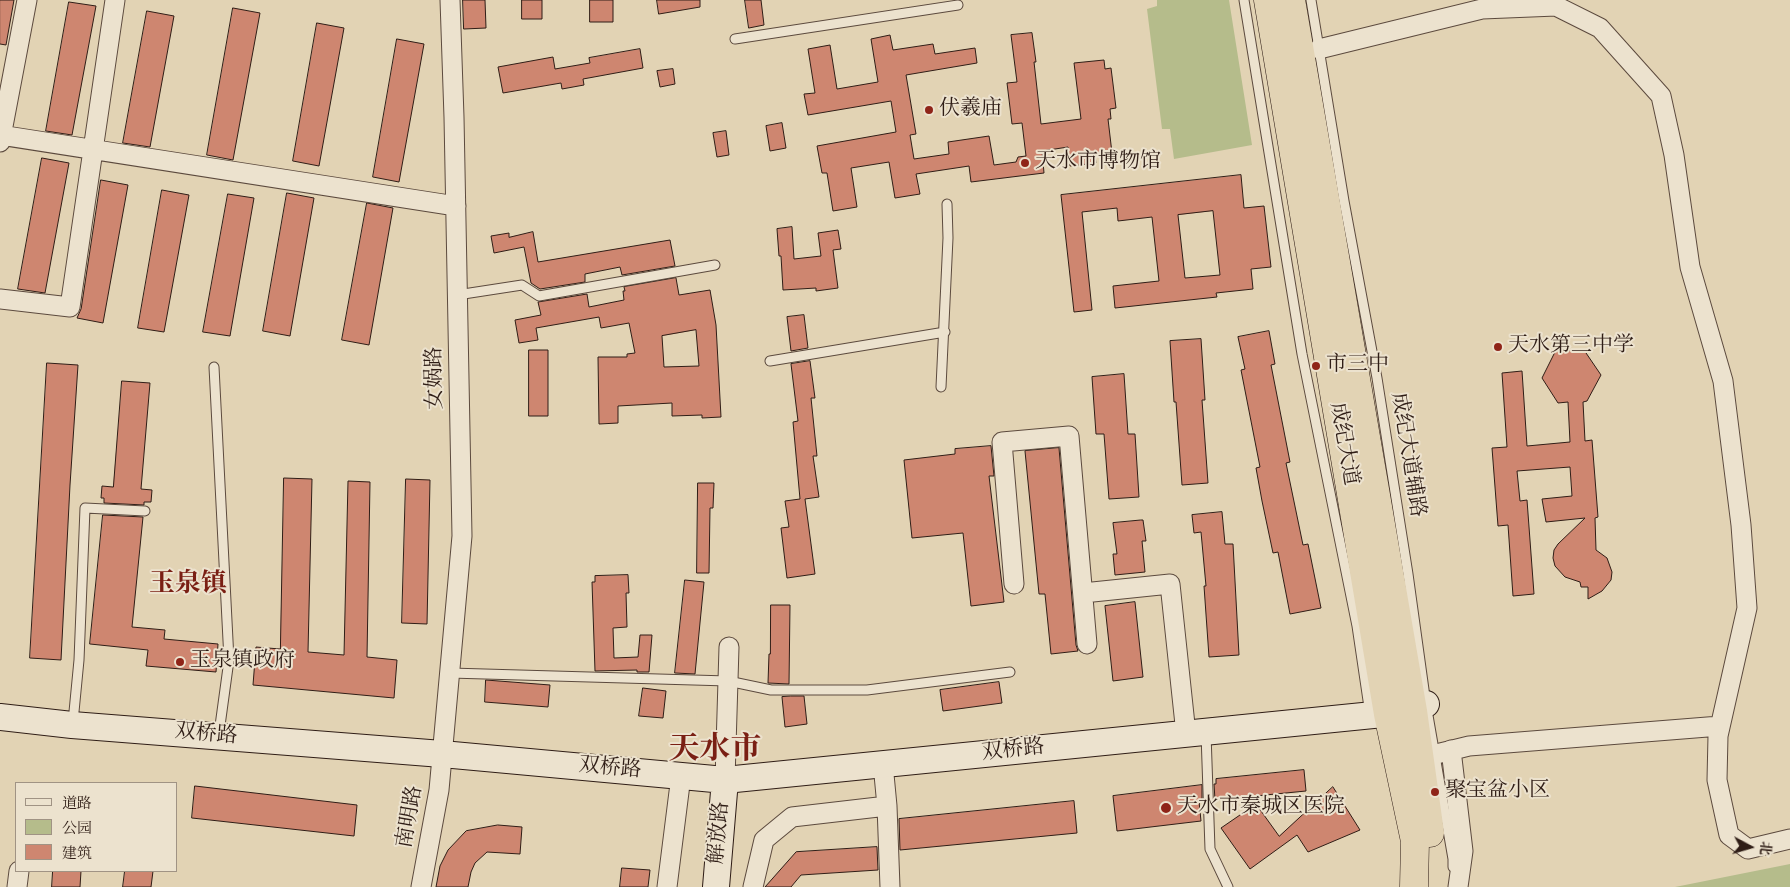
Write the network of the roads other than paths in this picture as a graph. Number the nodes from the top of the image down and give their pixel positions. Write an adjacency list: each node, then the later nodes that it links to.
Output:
1 (27, 0): 11 (street)
2 (115, 0): 12 (street)
3 (450, 0): 14 (street, 女娲路)
4 (1244, 0): 30 (lane)
5 (1268, 0): 30 (highway, 成纪大道)
6 (1291, 0): 30 (highway, 成纪大道)
7 (1311, 0): 10 (lane, 成纪大道辅路)
8 (958, 5): 9 (lane)
9 (735, 40)
10 (1319, 49): 30 (lane, 成纪大道辅路); 33 (street)
11 (0, 138): 12 (street)
12 (93, 150): 14 (street); 17 (street)
13 (946, 204): 18 (lane)
14 (456, 206): 16 (street, 女娲路)
15 (714, 265): 16 (lane)
16 (457, 295): 27 (street, 女娲路)
17 (0, 299)
18 (944, 332): 19 (lane); 21 (lane)
19 (770, 361)
20 (214, 367): 35 (lane)
21 (941, 387)
22 (146, 511): 32 (lane)
23 (1014, 584): 24 (street)
24 (1082, 593): 25 (street); 34 (street)
25 (1087, 644)
26 (729, 647): 29 (street)
27 (450, 672): 29 (lane); 36 (street, 女娲路)
28 (1010, 672): 29 (lane)
29 (728, 681): 40 (street)
30 (1399, 711): 34 (main road, 双桥路); 37 (highway, 成纪大道); 51 (highway, 成纪大道)
31 (0, 717): 32 (main road, 双桥路)
32 (72, 725): 35 (main road, 双桥路)
33 (1720, 726): 37 (street); 42 (street)
34 (1196, 733): 38 (main road, 双桥路); 50 (lane)
35 (219, 736): 36 (main road, 双桥路)
36 (442, 754): 39 (main road, 双桥路); 45 (street, 南明路)
37 (1435, 754): 52 (highway, 成纪大道); 53 (lane); 54 (street)
38 (882, 764): 40 (main road, 双桥路); 41 (street)
39 (681, 776): 40 (main road, 双桥路); 46 (street)
40 (725, 780): 47 (main road, 解放路)
41 (887, 806): 48 (street); 49 (street)
42 (1790, 839)
43 (19, 872): 44 (street)
44 (17, 887)
45 (421, 887)
46 (667, 887)
47 (716, 887)
48 (754, 887)
49 (890, 887)
50 (1228, 887)
51 (1414, 887)
52 (1429, 887)
53 (1450, 887)
54 (1458, 887)

